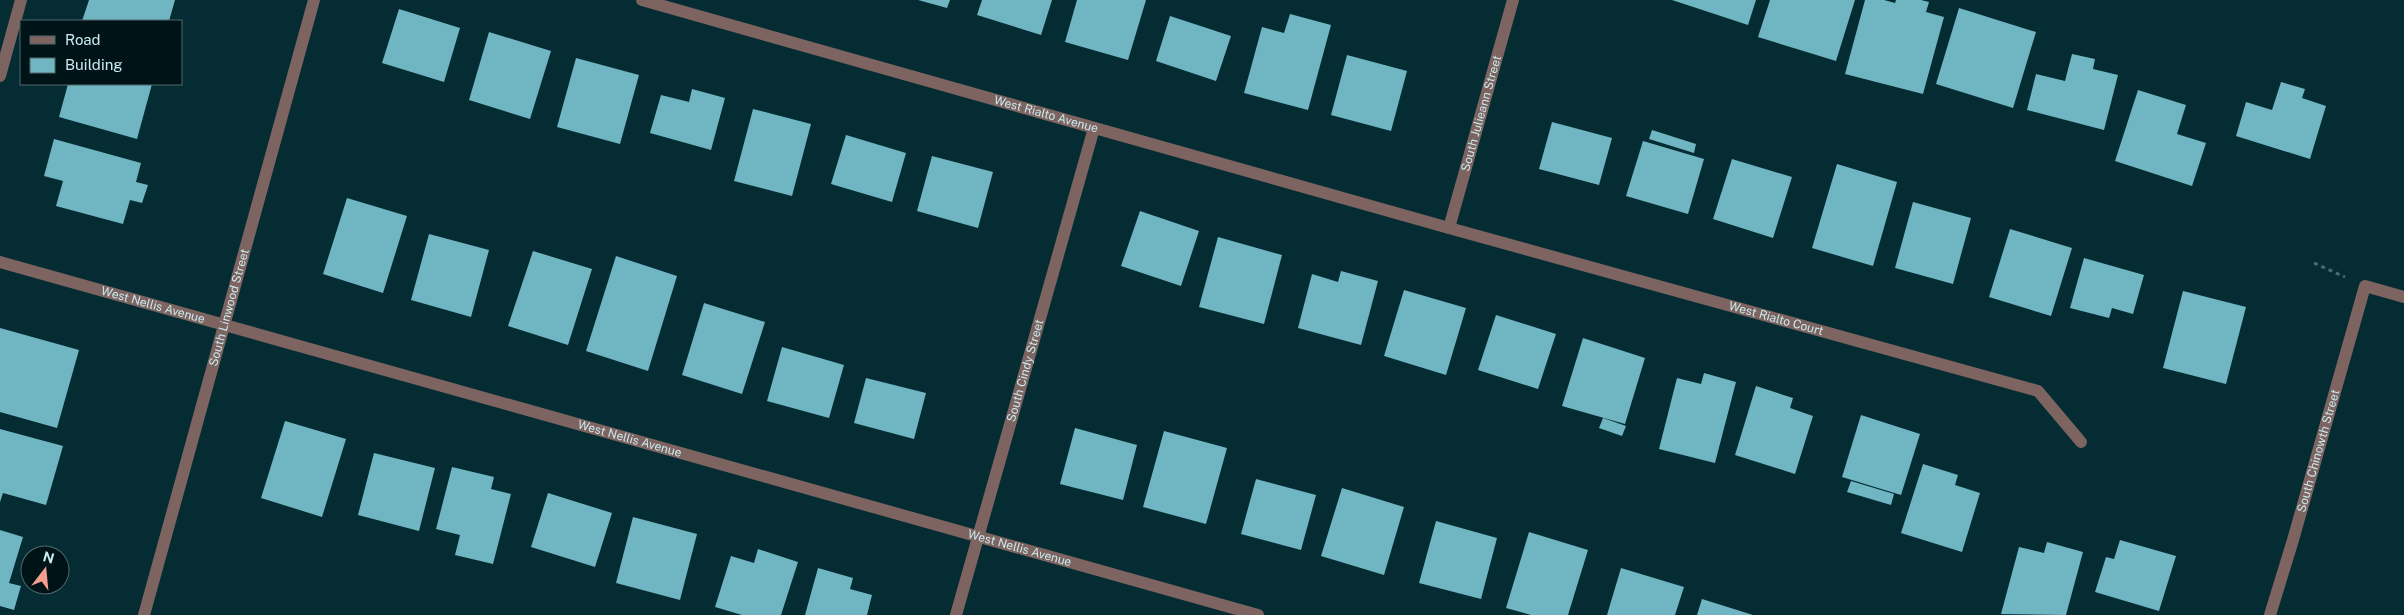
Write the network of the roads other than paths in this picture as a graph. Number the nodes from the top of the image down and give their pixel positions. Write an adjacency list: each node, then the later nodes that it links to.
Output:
1 (21, 0): 5 (street)
2 (314, 0): 10 (street, South Linwood Street)
3 (642, 0): 6 (street, West Rialto Avenue)
4 (1513, 0): 7 (street, South Julieann Street)
5 (0, 76)
6 (1094, 128): 7 (street, West Rialto Avenue); 12 (street, South Cindy Street)
7 (1449, 228): 11 (street, West Rialto Court)
8 (0, 262): 10 (street, West Nellis Avenue)
9 (2404, 296): 16 (street, South Chinowth Street)
10 (225, 325): 12 (street, West Nellis Avenue); 13 (street, South Linwood Street)
11 (2081, 442)
12 (979, 535): 14 (street, South Cindy Street); 15 (street, West Nellis Avenue)
13 (144, 615)
14 (956, 615)
15 (1258, 615)
16 (2270, 615)

